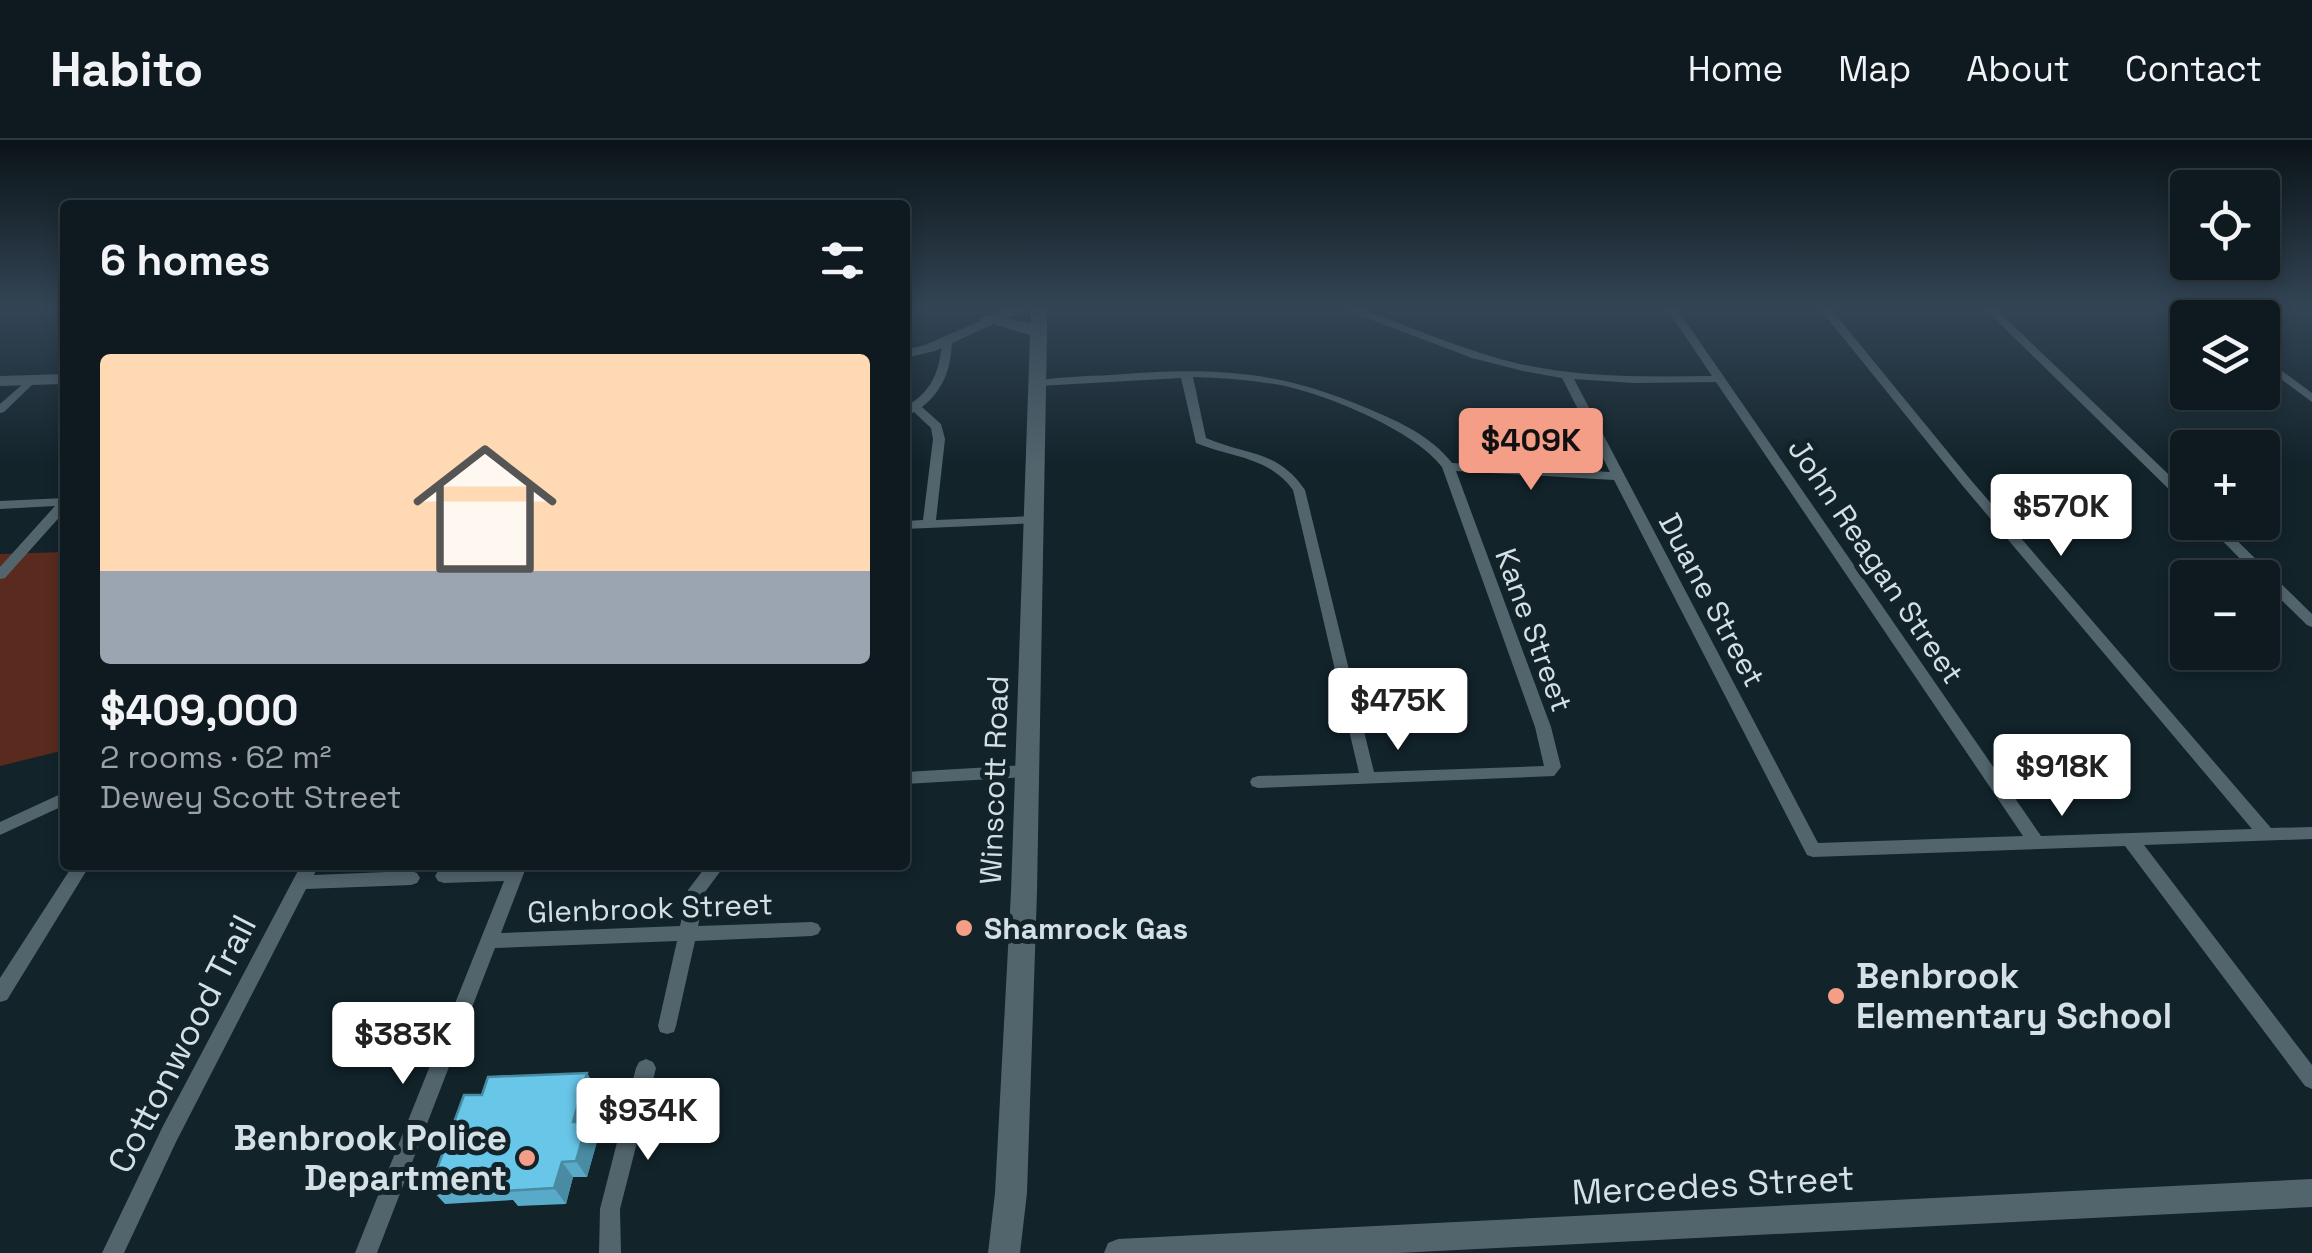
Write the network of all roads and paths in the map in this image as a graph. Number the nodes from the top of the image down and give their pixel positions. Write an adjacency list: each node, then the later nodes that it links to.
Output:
1 (944, 361): 17 (street)
2 (1039, 361): 14 (main road, Winscott Road)
3 (1492, 361): 8 (street)
4 (1707, 361): 11 (street, John Reagan Street)
5 (1867, 361): 37 (street)
6 (2044, 361): 20 (street)
7 (2280, 373): 15 (street)
8 (1566, 375): 11 (street); 19 (street, Duane Street)
9 (1187, 377): 14 (street, Kane Street); 18 (street, Kane Street); 32 (street)
10 (60, 379): 13 (street)
11 (1719, 379): 39 (street, John Reagan Street)
12 (0, 380): 13 (street)
13 (32, 380): 16 (street)
14 (1038, 382): 24 (main road, Winscott Road)
15 (2312, 398)
16 (0, 410)
17 (910, 410): 25 (street)
18 (1448, 467): 19 (street); 32 (street, Kane Street)
19 (1616, 476): 39 (street, Duane Street)
20 (2170, 484)
21 (60, 502): 22 (street)
22 (0, 505)
23 (60, 508): 28 (street)
24 (1034, 520): 25 (street); 30 (main road, Winscott Road)
25 (929, 524): 26 (street)
26 (910, 525)
27 (2228, 540): 29 (street)
28 (0, 575)
29 (2312, 622)
30 (1025, 771): 31 (street); 58 (main road, Winscott Road)
31 (910, 778)
32 (1368, 778): 33 (street)
33 (1258, 782)
34 (60, 800): 35 (street)
35 (0, 829)
36 (2312, 832): 37 (street)
37 (2267, 835): 38 (street)
38 (2130, 840): 39 (street); 53 (street)
39 (2037, 843)
40 (79, 870): 50 (street)
41 (507, 870): 45 (street)
42 (517, 870): 49 (street)
43 (713, 870): 48 (street)
44 (306, 874): 46 (street); 55 (street, Cottonwood Trail)
45 (444, 876)
46 (410, 878)
47 (812, 929): 48 (street, Glenbrook Street)
48 (686, 934): 49 (street, Glenbrook Street); 51 (street)
49 (490, 941): 56 (street)
50 (0, 994)
51 (668, 1026)
52 (646, 1068): 57 (street)
53 (2312, 1080)
54 (2312, 1193): 59 (street, Mercedes Street)
55 (113, 1253)
56 (366, 1253)
57 (610, 1253)
58 (1004, 1253)
59 (1118, 1253)

